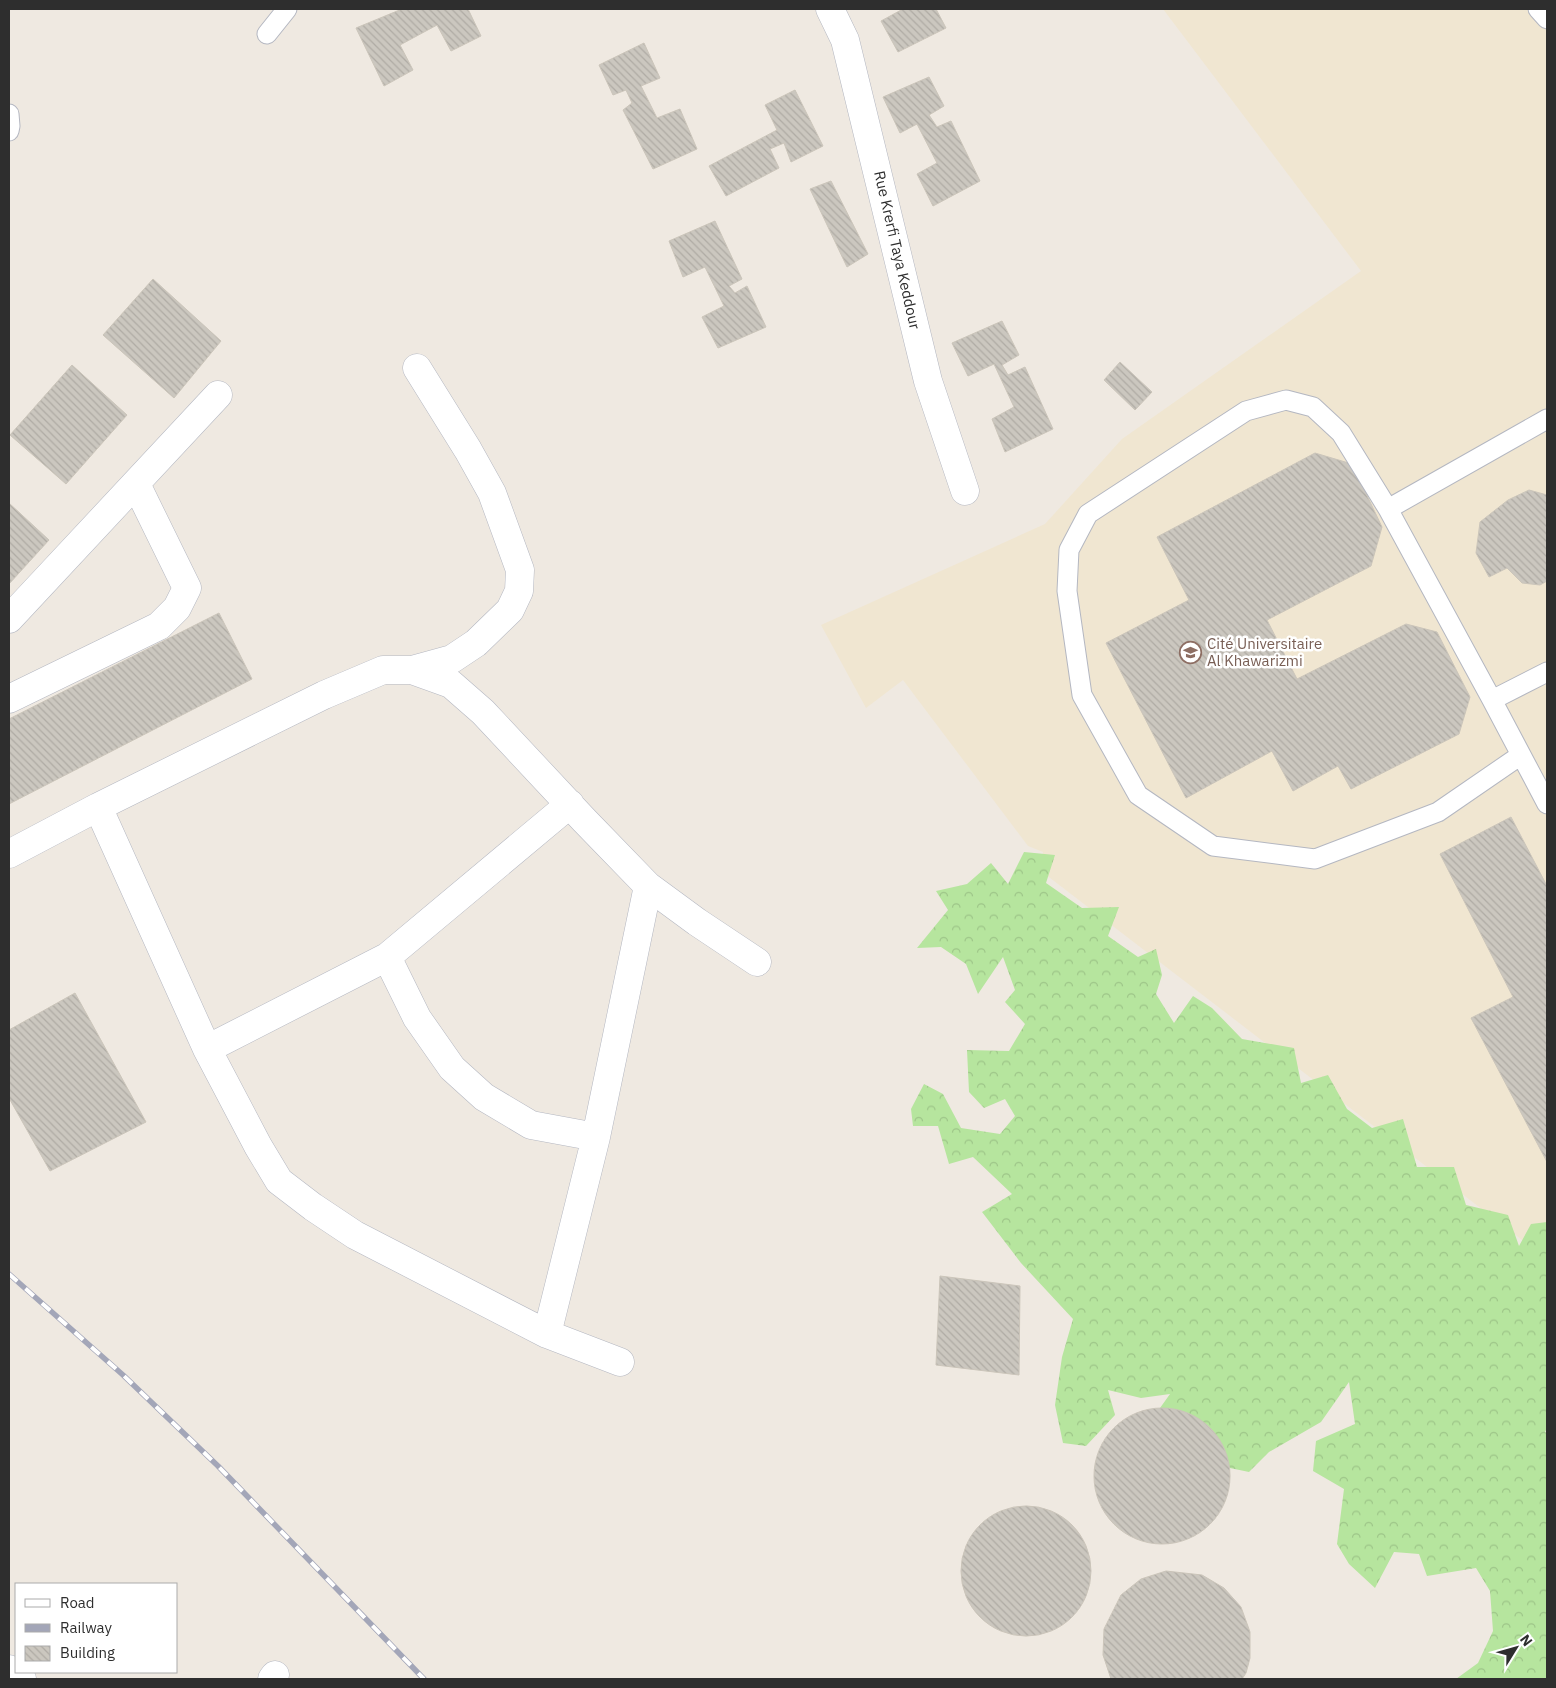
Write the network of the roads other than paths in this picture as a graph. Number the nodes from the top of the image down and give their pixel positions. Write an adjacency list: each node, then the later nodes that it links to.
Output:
1 (286, 9): 5 (lane)
2 (830, 9): 12 (street, Rue Krerfi Taya Keddour)
3 (1538, 9): 4 (lane)
4 (1547, 19)
5 (266, 34)
6 (9, 114): 7 (lane)
7 (9, 131)
8 (417, 368): 15 (street)
9 (218, 395): 11 (street)
10 (1547, 419): 13 (lane)
11 (136, 484): 14 (street); 17 (street)
12 (965, 491)
13 (1388, 509): 18 (lane); 19 (lane)
14 (9, 620)
15 (412, 670): 20 (street); 22 (street)
16 (1547, 672): 18 (lane)
17 (9, 699)
18 (1492, 700): 19 (lane)
19 (1521, 755): 21 (lane)
20 (570, 804): 24 (street); 25 (street)
21 (1547, 804)
22 (98, 807): 23 (street); 27 (street)
23 (9, 854)
24 (648, 886): 26 (street); 28 (street)
25 (388, 957): 27 (street); 28 (street)
26 (756, 962)
27 (207, 1049): 29 (street)
28 (596, 1137): 29 (street)
29 (547, 1334): 30 (street)
30 (620, 1362)
31 (9, 1669): 32 (street)
32 (22, 1679)

